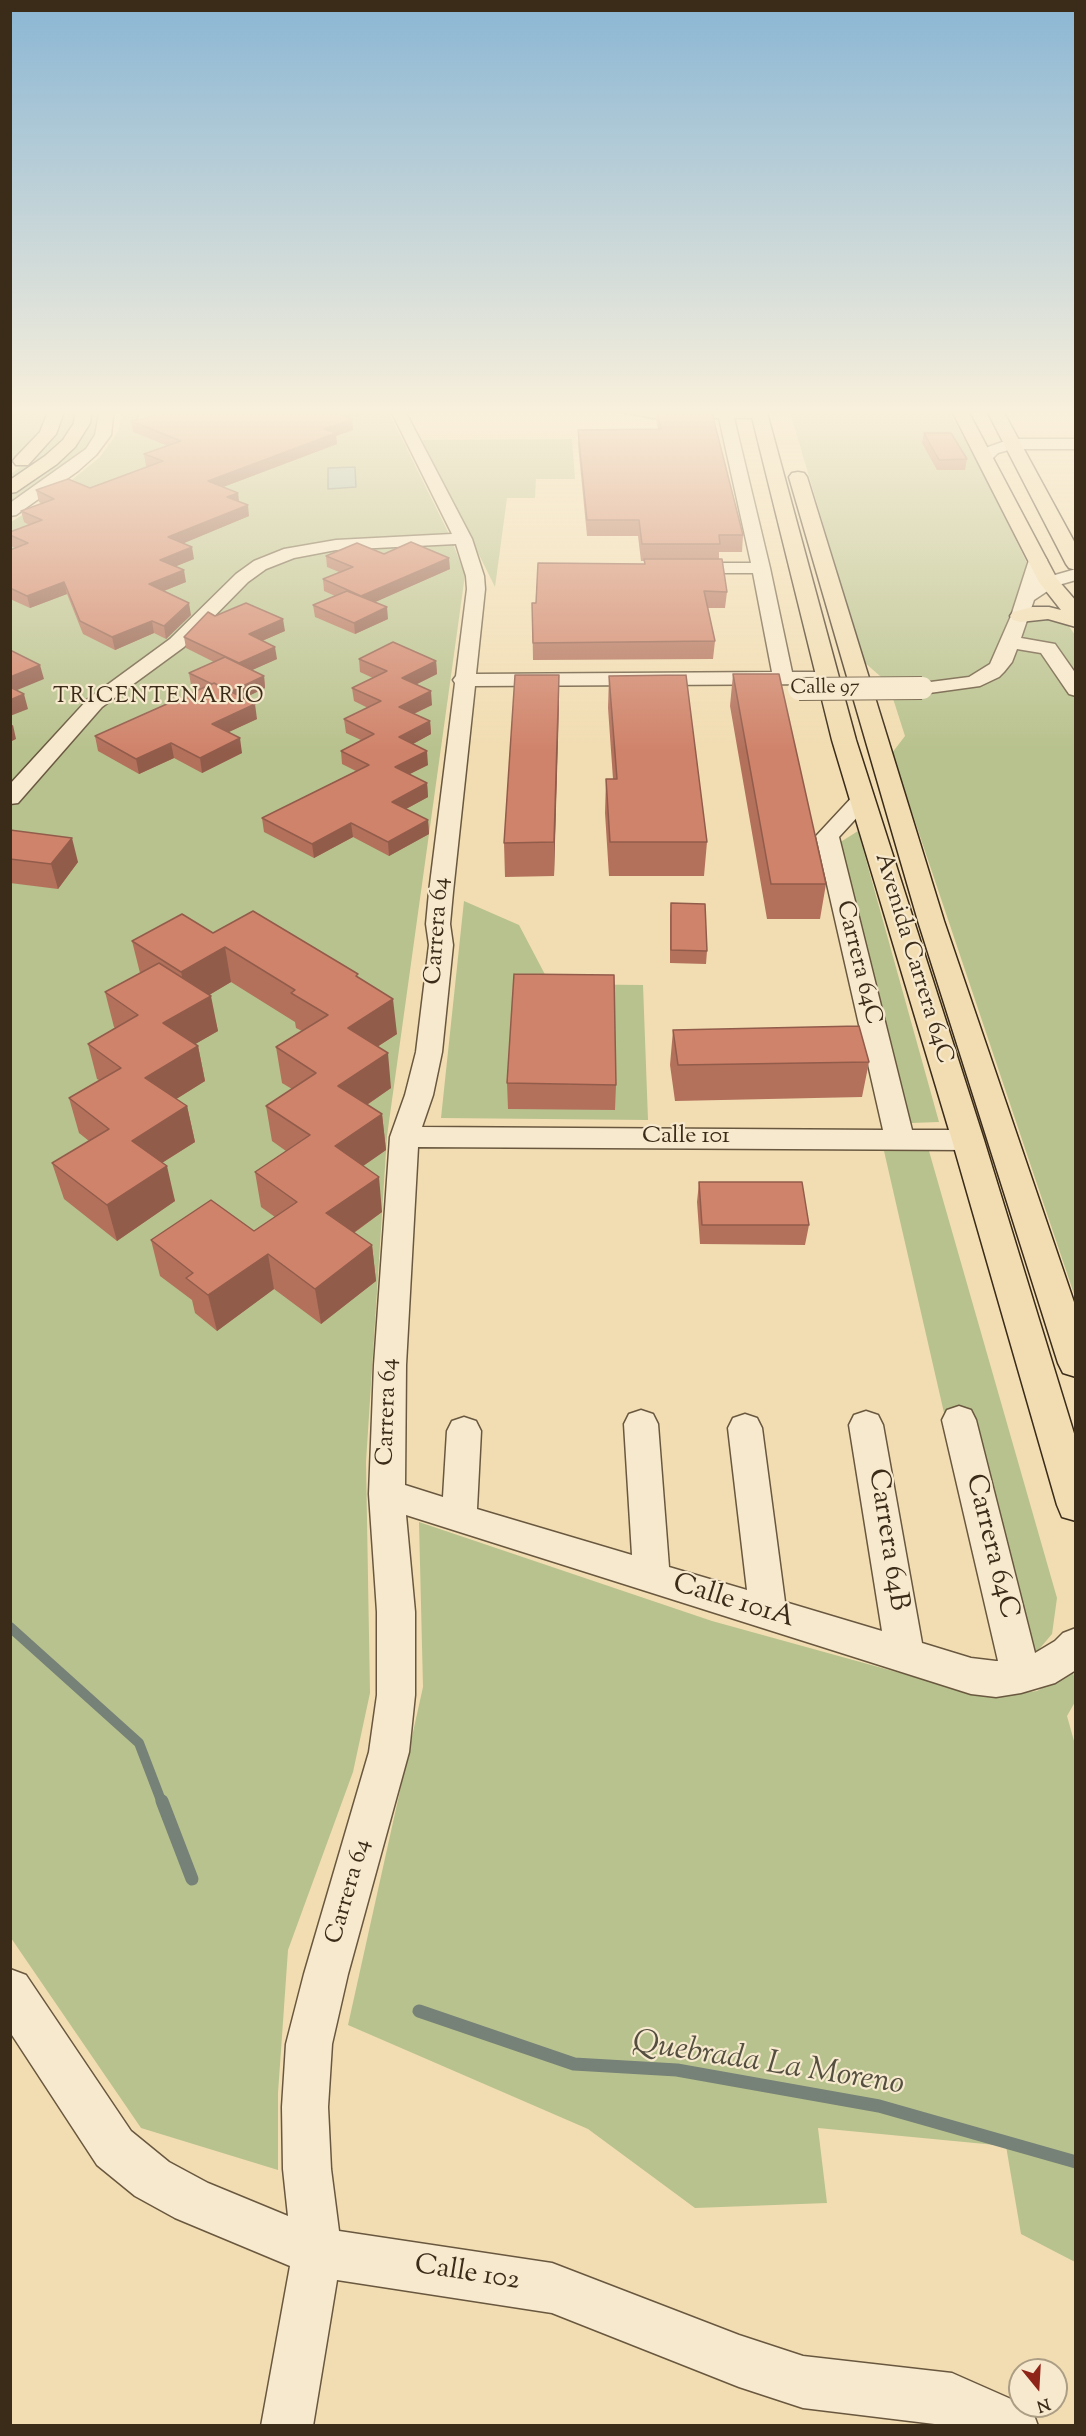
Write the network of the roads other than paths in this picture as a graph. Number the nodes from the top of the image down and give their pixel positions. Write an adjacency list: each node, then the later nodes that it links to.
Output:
1 (455, 523): 7 (street, Carrera 64)
2 (751, 523): 11 (street)
3 (791, 523): 17 (main road, Avenida Carrera 64C)
4 (801, 523): 26 (main road, Avenida Carrera 64C)
5 (1018, 523): 8 (main road)
6 (1054, 523): 9 (main road)
7 (463, 539): 19 (street, Carrera 64); 21 (street)
8 (1034, 554): 12 (main road); 13 (main road); 14 (street, Calle 97)
9 (1076, 564)
10 (671, 568): 11 (street)
11 (761, 568): 18 (street)
12 (1076, 572): 13 (street)
13 (1049, 582): 14 (street); 15 (main road)
14 (1023, 606): 15 (main road); 16 (street, Calle 97)
15 (1076, 619)
16 (1010, 642): 18 (street, Calle 97, bridge); 20 (street)
17 (828, 678): 18 (street); 22 (main road, Avenida Carrera 64C)
18 (791, 684): 19 (street, Calle 97)
19 (463, 686): 23 (street, Carrera 64)
20 (1076, 690)
21 (10, 798)
22 (862, 799): 24 (street, Carrera 64C); 25 (main road, Avenida Carrera 64C)
23 (404, 1137): 24 (street, Calle 101); 32 (street, Carrera 64)
24 (900, 1140): 25 (street, Calle 101)
25 (968, 1140): 33 (main road, Avenida Carrera 64C)
26 (1076, 1363)
27 (959, 1420): 39 (street, Carrera 64C)
28 (641, 1424): 35 (street)
29 (866, 1425): 38 (street, Carrera 64B)
30 (745, 1428): 36 (street)
31 (464, 1431): 34 (street)
32 (387, 1494): 34 (street, Calle 101A); 41 (street, Carrera 64)
33 (1076, 1505)
34 (459, 1518): 35 (street, Calle 101A)
35 (652, 1578): 36 (street, Calle 101A)
36 (768, 1614): 38 (street, Calle 101A)
37 (1076, 1645): 39 (street, Calle 101A)
38 (905, 1656): 39 (street, Calle 101A)
39 (1021, 1675)
40 (10, 1991): 41 (street, Calle 102)
41 (317, 2252): 42 (street, Carrera 64); 43 (street, Calle 102)
42 (287, 2426)
43 (1012, 2426)

